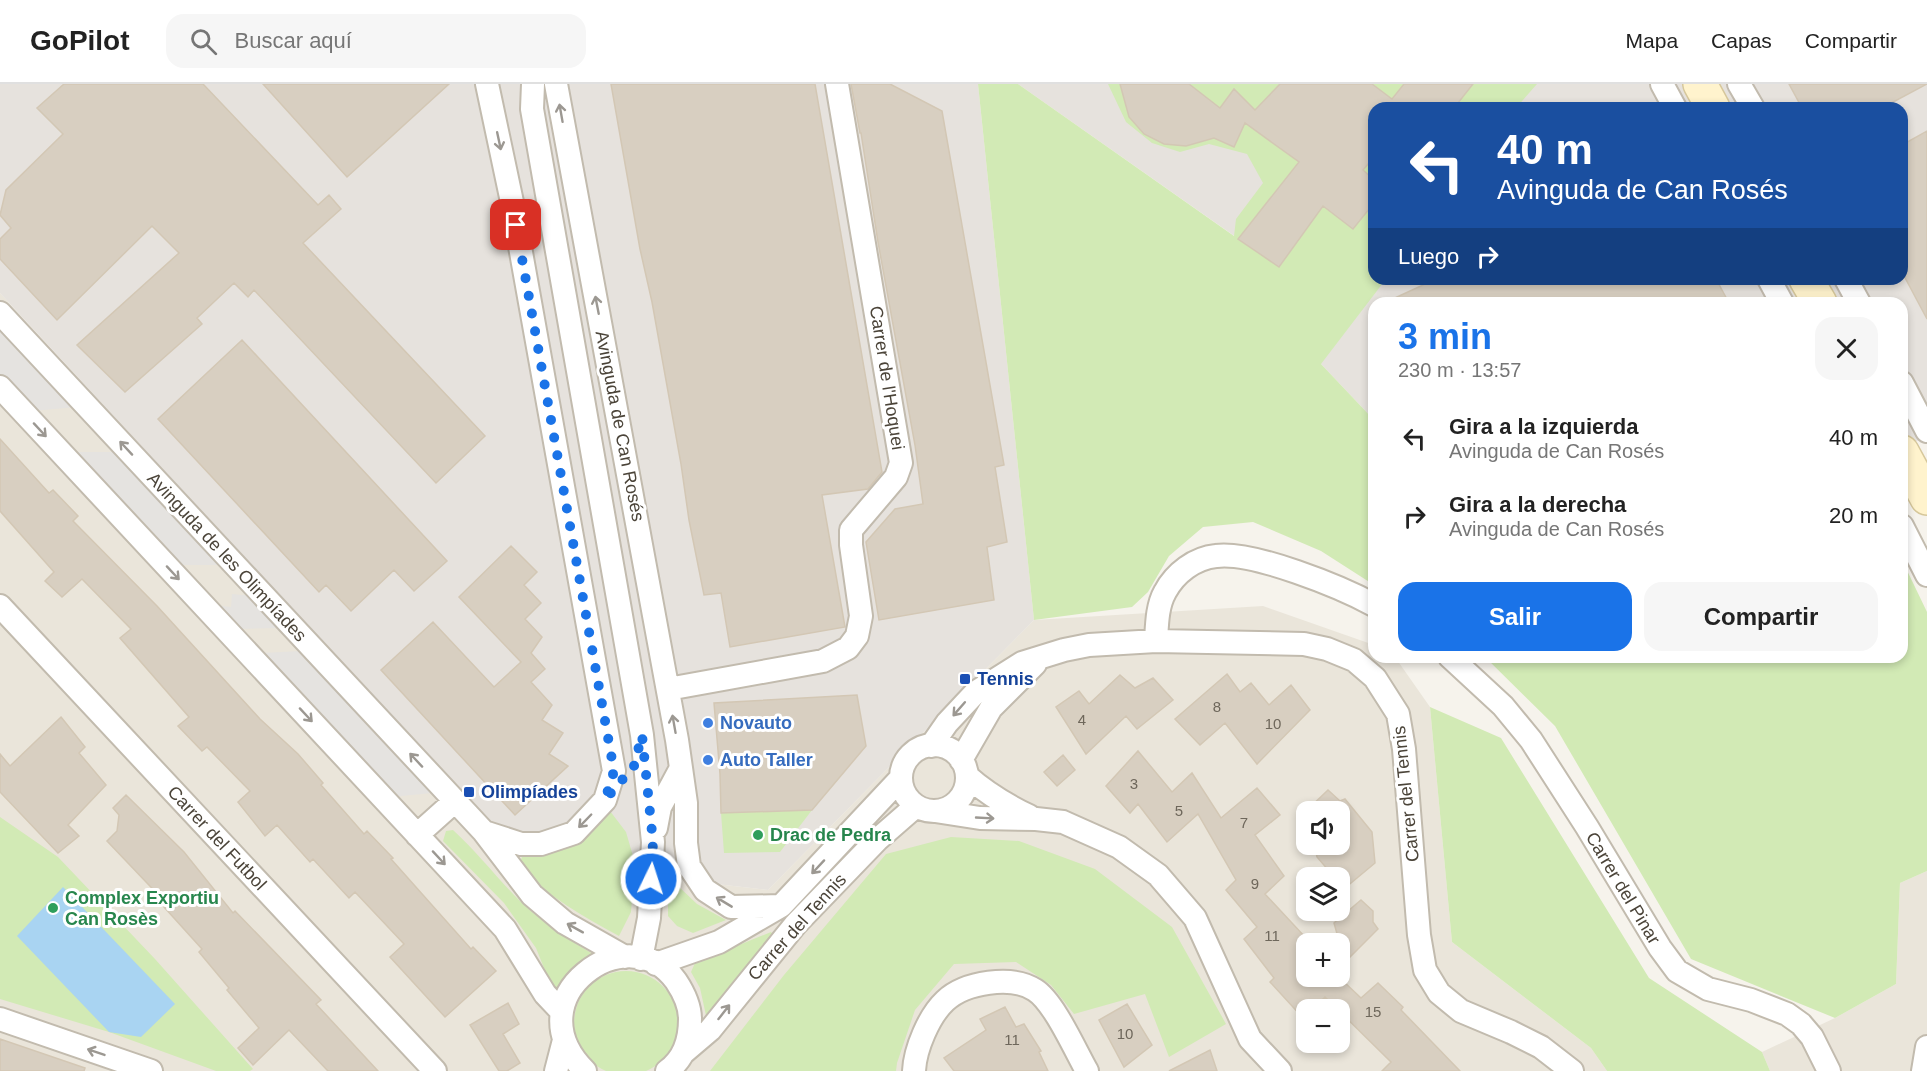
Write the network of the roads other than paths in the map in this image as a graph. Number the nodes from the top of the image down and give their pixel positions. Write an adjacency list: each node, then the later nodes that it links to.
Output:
1 (487, 84): 32 (street, Avinguda de Can Rosés, one-way to 32)
2 (521, 84): 12 (street, Avinguda de Can Rosés)
3 (533, 84): 12 (street, Avinguda de Can Rosés)
4 (556, 84): 26 (street, Avinguda de Can Rosés, one-way to 4)
5 (837, 84): 26 (street, Carrer de l'Hoquei)
6 (1662, 84): 9 (street)
7 (1700, 84): 10 (main road)
8 (1739, 84): 11 (street)
9 (1672, 102)
10 (1710, 102)
11 (1750, 102)
12 (532, 109): 27 (street, Avinguda de Can Rosés)
13 (0, 313): 33 (street, Avinguda de les Olimpíades, one-way to 13)
14 (0, 387): 37 (street, one-way to 37)
15 (1908, 395): 16 (street)
16 (1927, 431)
17 (1908, 463): 18 (main road)
18 (1927, 498)
19 (1908, 538): 20 (street)
20 (1927, 575)
21 (1368, 602): 23 (street)
22 (0, 606): 47 (street, Carrer del Futbol)
23 (1156, 641): 24 (street, Carrer del Tennis); 53 (street, Carrer del Tennis)
24 (1042, 656): 28 (street, Carrer del Tennis, one-way to 28); 30 (street, Carrer del Tennis)
25 (1456, 663): 54 (street, Carrer del Pinar)
26 (668, 688): 29 (street, Avinguda de Can Rosés, one-way to 26)
27 (642, 735): 32 (street, Avinguda de Can Rosés); 38 (street, Avinguda de Can Rosés)
28 (931, 746): 30 (street); 31 (street, Carrer del Tennis)
29 (681, 768): 38 (street, Avinguda de Can Rosés); 39 (street, Avinguda de Can Rosés, one-way to 29)
30 (964, 768): 34 (street, Carrer del Tennis); 35 (street)
31 (901, 778): 34 (street); 39 (street, Carrer del Tennis, one-way to 39)
32 (605, 800): 36 (street, Avinguda de Can Rosés, one-way to 36)
33 (455, 801): 36 (street, Avinguda de les Olimpíades); 37 (street)
34 (926, 809): 35 (street, one-way to 35); 45 (street, Carrer del Tennis, one-way to 34)
35 (1036, 819): 52 (street)
36 (484, 832): 40 (street, Avinguda de les Olimpíades, one-way to 36)
37 (417, 835): 41 (street, one-way to 41)
38 (653, 842): 40 (street, Avinguda de Can Rosés)
39 (781, 906): 40 (street, Carrer del Tennis)
40 (641, 960): 41 (street, Carrer del Tennis); 45 (street, Avinguda de les Olimpíades)
41 (562, 1012): 43 (street)
42 (0, 1019): 46 (street, one-way to 42)
43 (564, 1040): 48 (street); 49 (street)
44 (1927, 1047): 55 (street)
45 (674, 1066)
46 (151, 1071)
47 (435, 1071)
48 (556, 1071)
49 (585, 1071)
50 (914, 1071): 51 (street)
51 (1087, 1071)
52 (1280, 1071)
53 (1572, 1071)
54 (1829, 1071)
55 (1923, 1071)

